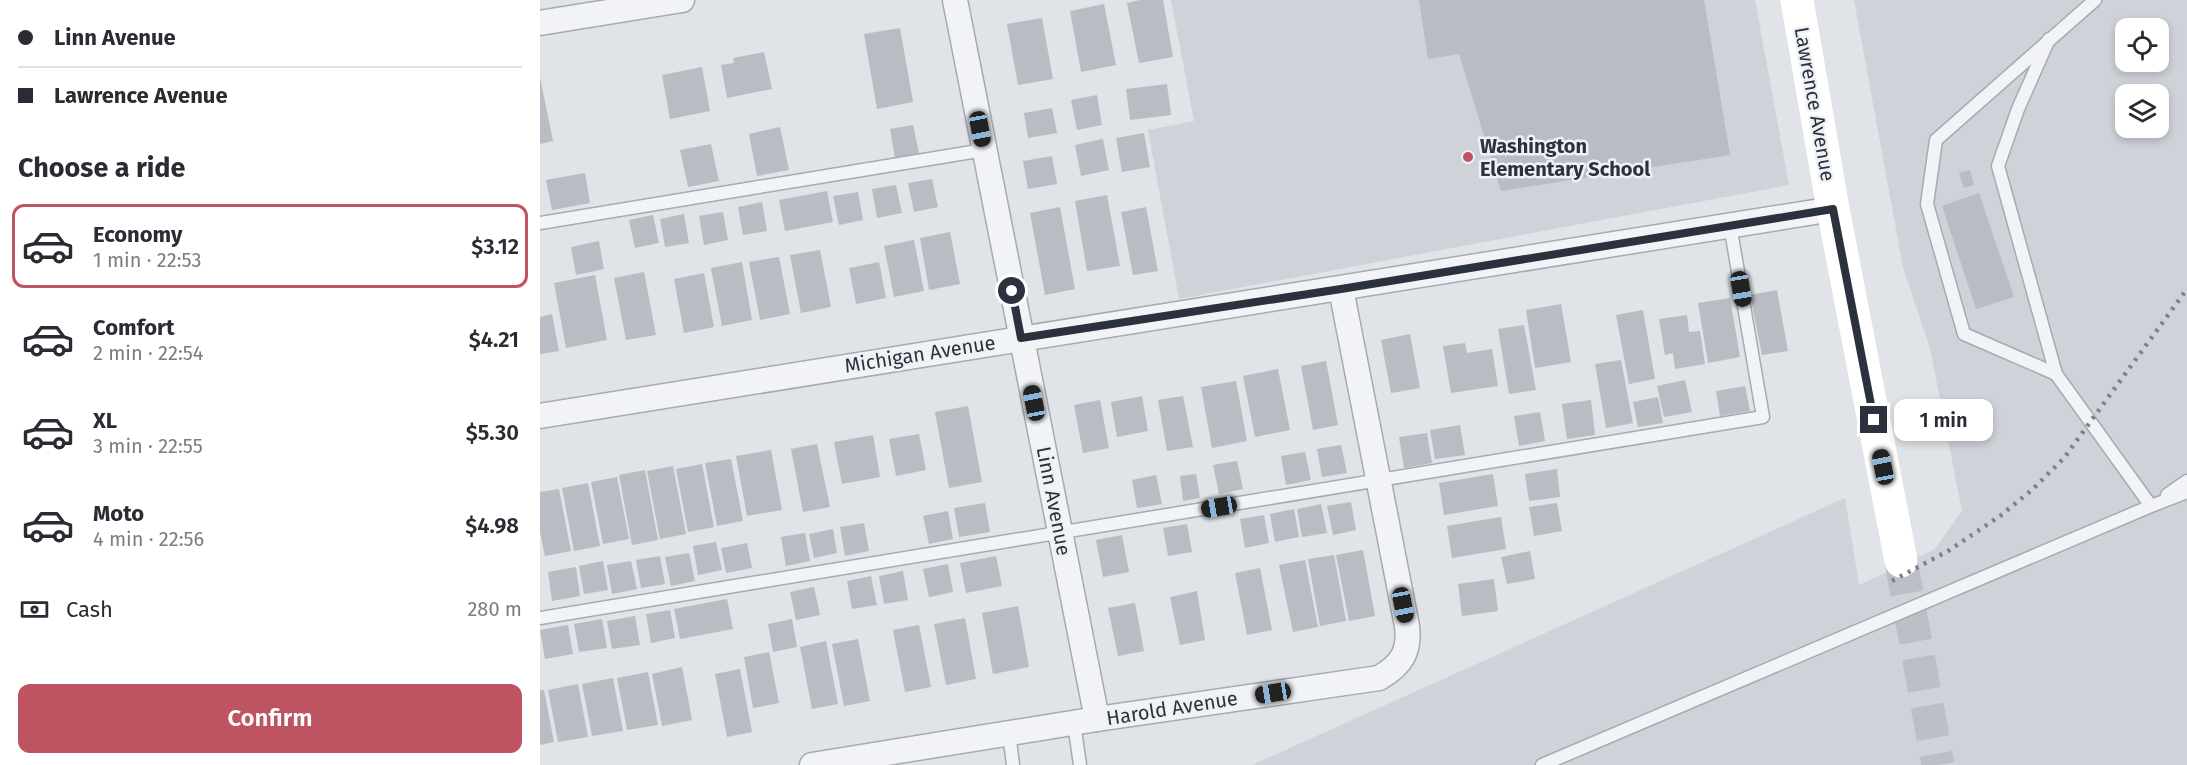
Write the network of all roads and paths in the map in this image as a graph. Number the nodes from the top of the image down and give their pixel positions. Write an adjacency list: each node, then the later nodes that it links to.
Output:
1 (682, 0): 5 (street)
2 (955, 0): 7 (street, Linn Avenue)
3 (1797, 0): 8 (main road, Lawrence Avenue)
4 (2095, 0): 6 (lane)
5 (540, 23)
6 (2049, 39): 13 (lane); 13 (lane)
7 (984, 150): 9 (lane); 12 (street, Linn Avenue)
8 (1833, 209): 10 (street, Michigan Avenue); 20 (main road, Lawrence Avenue)
9 (540, 223)
10 (1730, 225): 11 (street, Michigan Avenue); 15 (lane)
11 (1341, 289): 12 (street, Michigan Avenue); 15 (street, Harold Avenue)
12 (1021, 338): 14 (street, Michigan Avenue); 19 (street, Linn Avenue)
13 (2056, 374): 18 (lane)
14 (540, 416)
15 (1379, 480): 19 (lane); 22 (street, Harold Avenue)
16 (2187, 481): 18 (lane)
17 (2187, 492): 18 (lane)
18 (2151, 506): 27 (lane)
19 (1060, 534): 21 (lane); 22 (street, Linn Avenue)
20 (1901, 561)
21 (540, 618)
22 (1085, 721): 23 (street, Harold Avenue); 26 (lane)
23 (1008, 733): 24 (street, Harold Avenue); 25 (lane)
24 (812, 765)
25 (1013, 765)
26 (1080, 765)
27 (1542, 765)

